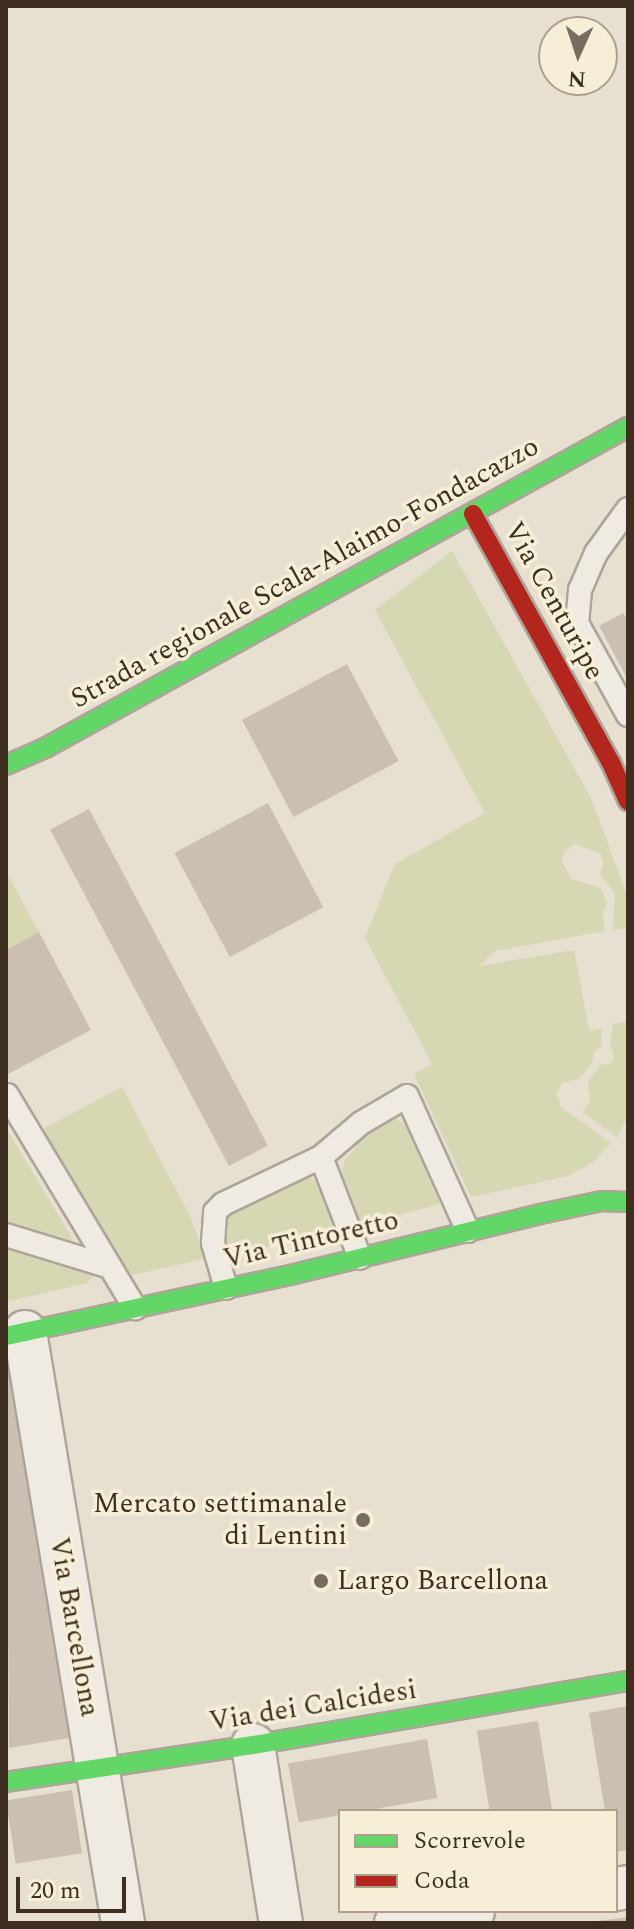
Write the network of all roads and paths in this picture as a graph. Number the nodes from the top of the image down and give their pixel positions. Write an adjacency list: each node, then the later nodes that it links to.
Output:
1 (628, 427): 3 (street, Strada regionale Scala-Alaimo-Fondacazzo)
2 (628, 509): 4 (lane)
3 (473, 514): 5 (street, Via Centuripe); 6 (street, Strada regionale Scala-Alaimo-Fondacazzo)
4 (628, 717): 5 (lane)
5 (596, 736): 7 (street, Via Centuripe)
6 (6, 765)
7 (628, 801)
8 (7, 1095): 14 (lane)
9 (321, 1157): 11 (lane); 13 (lane); 15 (lane)
10 (628, 1202): 11 (street, Via Tintoretto)
11 (468, 1231): 13 (street, Via Tintoretto)
12 (6, 1235): 14 (lane)
13 (360, 1258): 15 (street, Via Tintoretto)
14 (110, 1267): 16 (lane)
15 (226, 1288): 16 (street, Via Tintoretto)
16 (135, 1308): 17 (street, Via Tintoretto)
17 (15, 1334): 20 (street, Via Barcellona)
18 (628, 1681): 19 (street, Via dei Calcidesi)
19 (253, 1745): 20 (street, Via dei Calcidesi); 24 (street)
20 (98, 1768): 21 (street, Via dei Calcidesi); 23 (street, Via Barcellona)
21 (6, 1782)
22 (460, 1913): 25 (street)
23 (123, 1923)
24 (281, 1923)
25 (396, 1923)

